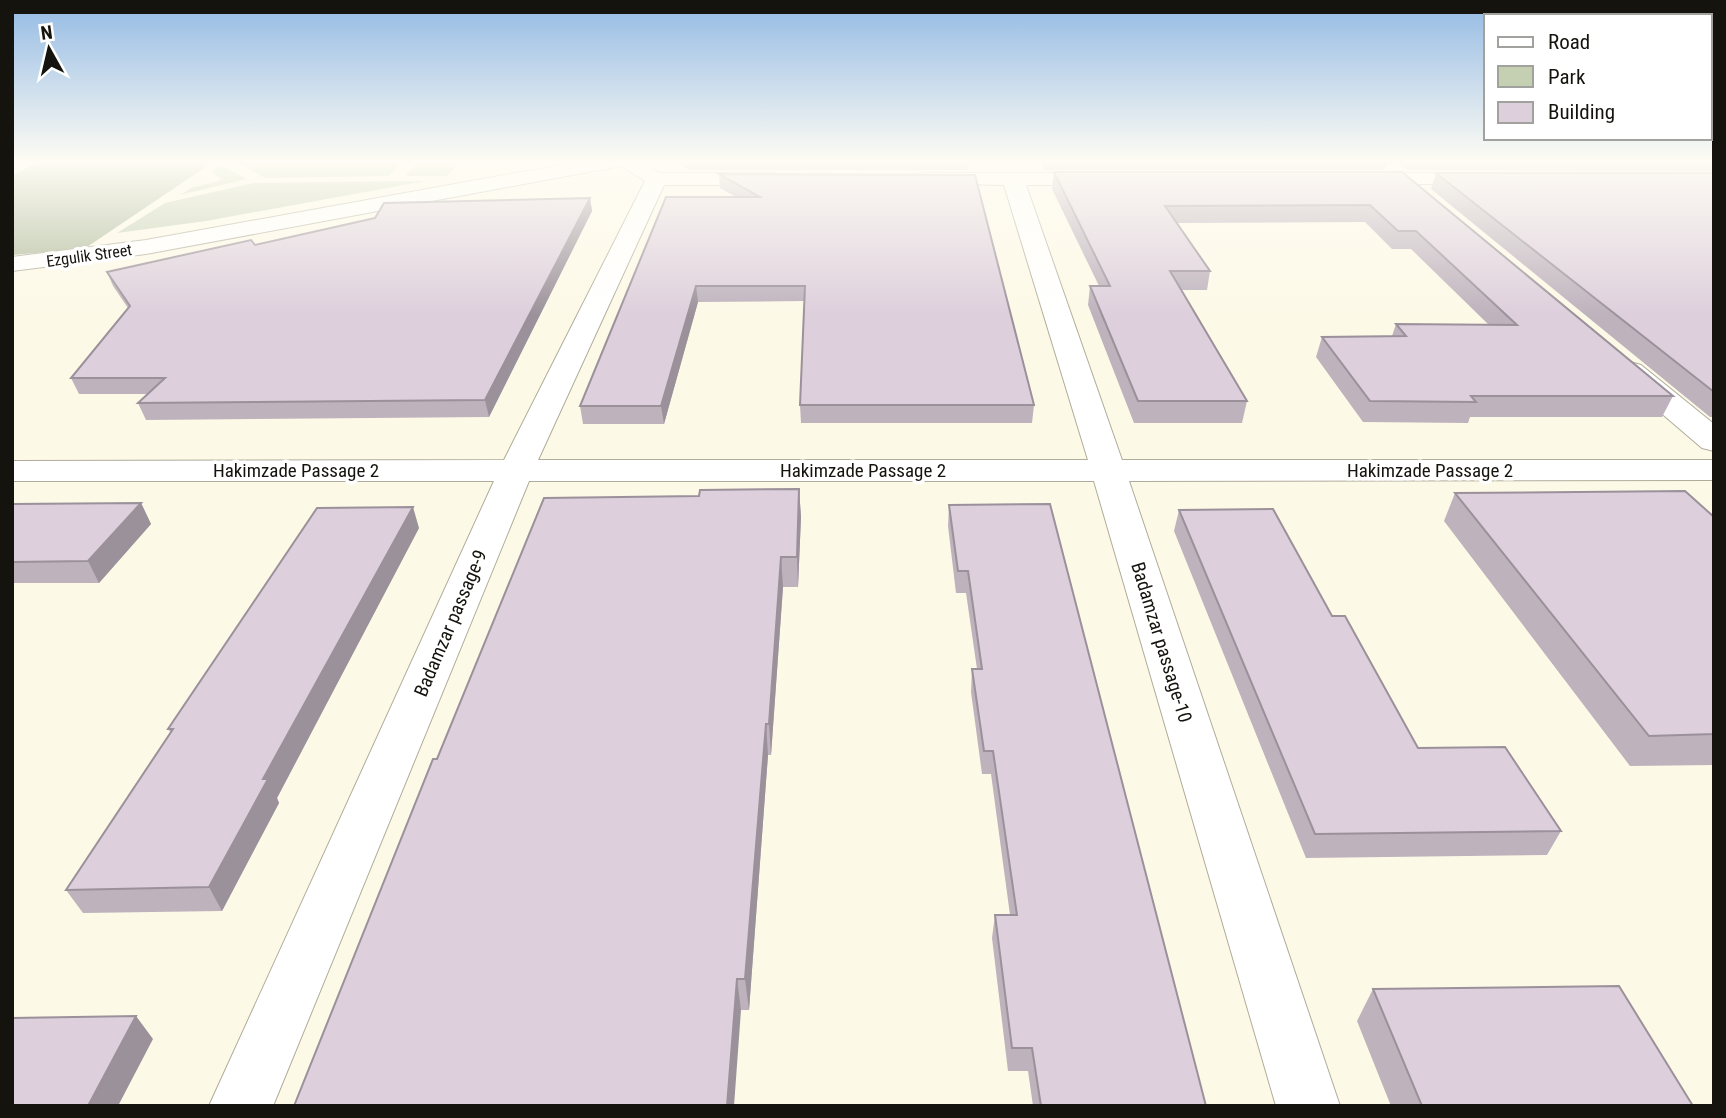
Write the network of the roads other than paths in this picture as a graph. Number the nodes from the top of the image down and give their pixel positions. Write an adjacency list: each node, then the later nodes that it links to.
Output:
1 (312, 212): 4 (street, Ezgulik Street)
2 (640, 212): 7 (street, Badamzar passage-9)
3 (1024, 212): 8 (street, Badamzar passage-10)
4 (12, 264)
5 (1610, 354): 6 (street)
6 (1714, 441)
7 (516, 470): 8 (street, Hakimzade Passage 2); 10 (street, Hakimzade Passage 2); 11 (street, Badamzar passage-9)
8 (1108, 470): 9 (street, Hakimzade Passage 2); 12 (street, Badamzar passage-10)
9 (1714, 470)
10 (12, 471)
11 (241, 1106)
12 (1308, 1106)

